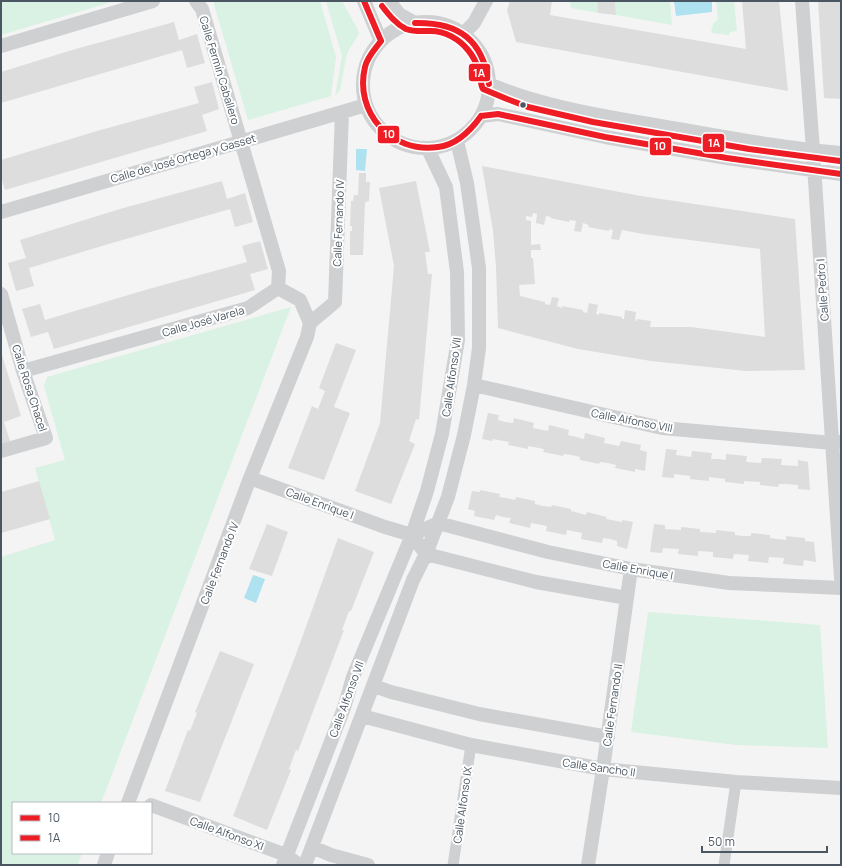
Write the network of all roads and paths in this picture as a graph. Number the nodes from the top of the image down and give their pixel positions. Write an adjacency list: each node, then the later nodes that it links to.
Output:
1 (153, 1): 10 (street)
2 (196, 1): 16 (street, Calle Fermín Caballero)
3 (364, 1): 9 (street)
4 (389, 1): 7 (street)
5 (486, 1): 8 (street)
6 (802, 1): 18 (street, Calle Pedro I)
7 (414, 23): 8 (street); 9 (street)
8 (463, 34): 11 (street)
9 (381, 41): 12 (street)
10 (1, 46)
11 (489, 84): 14 (street); 18 (street)
12 (366, 105): 13 (street, Calle de José Ortega y Gasset); 17 (street)
13 (342, 112): 16 (street, Calle de José Ortega y Gasset); 25 (street, Calle Fernando IV)
14 (481, 116): 15 (street); 20 (street)
15 (457, 140): 17 (street); 27 (street, Calle Alfonso VII)
16 (242, 141): 22 (street, Calle de José Ortega y Gasset); 23 (street)
17 (428, 149): 32 (street, Calle Alfonso VII)
18 (813, 150): 19 (street); 20 (street, Calle Pedro I)
19 (841, 153)
20 (815, 171): 21 (street); 28 (street, Calle Pedro I)
21 (841, 174)
22 (1, 212)
23 (278, 288): 25 (street); 26 (street, Calle José Varela)
24 (1, 294): 26 (street, Calle Rosa Chacel)
25 (310, 323): 30 (street, Calle Fernando IV)
26 (22, 370): 29 (street, Calle Rosa Chacel)
27 (474, 385): 28 (street, Calle Alfonso VIII); 31 (street, Calle Alfonso VII)
28 (837, 442): 35 (street, Calle Pedro I)
29 (1, 451)
30 (250, 478): 32 (street, Calle Enrique I); 45 (street, Calle Fernando IV)
31 (438, 523): 32 (street); 33 (street, Calle Alfonso VII); 34 (street, Calle Enrique I)
32 (412, 535): 33 (street); 50 (street, Calle Alfonso VII)
33 (426, 554): 37 (street); 38 (street, Calle Alfonso VII)
34 (631, 569): 36 (street, Calle Enrique I); 37 (street, Calle Fernando II)
35 (841, 578)
36 (841, 588)
37 (627, 598): 40 (street, Calle Fernando II)
38 (374, 686): 39 (street, Calle Alfonso VII); 40 (street)
39 (362, 716): 41 (street, Calle Sancho II); 48 (street, Calle Alfonso VII)
40 (608, 737): 42 (street, Calle Fernando II)
41 (471, 745): 42 (street, Calle Sancho II); 55 (street, Calle Alfonso IX)
42 (603, 769): 43 (street, Calle Sancho II); 56 (street, Calle Fernando II)
43 (736, 782): 44 (street, Calle Sancho II); 57 (street)
44 (841, 788)
45 (129, 800): 46 (street)
46 (140, 802)
47 (152, 805): 50 (street, Calle Alfonso XI)
48 (312, 847): 53 (street, Calle Alfonso VII); 54 (street)
49 (108, 854): 51 (street)
50 (284, 860): 52 (street, Calle Alfonso XI)
51 (104, 865)
52 (299, 865)
53 (305, 865)
54 (368, 865)
55 (453, 865)
56 (588, 865)
57 (724, 865)

